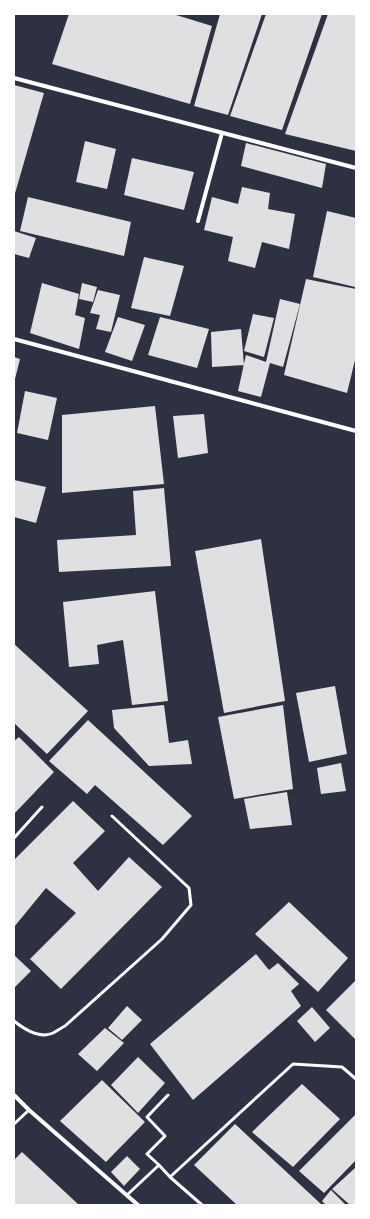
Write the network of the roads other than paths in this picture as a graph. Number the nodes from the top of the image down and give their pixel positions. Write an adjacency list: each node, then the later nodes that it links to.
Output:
1 (14, 78): 2 (street)
2 (222, 133): 3 (street); 4 (street)
3 (356, 168)
4 (198, 221)
5 (14, 338): 6 (street)
6 (356, 431)
7 (42, 807): 9 (lane)
8 (112, 816): 10 (lane)
9 (14, 838)
10 (14, 1020)
11 (356, 1079): 17 (lane)
12 (14, 1095): 14 (street)
13 (168, 1095): 16 (lane)
14 (29, 1110): 15 (lane); 18 (street)
15 (14, 1124)
16 (159, 1165): 17 (lane); 18 (lane)
17 (170, 1177): 20 (lane)
18 (127, 1195): 19 (street)
19 (138, 1205)
20 (202, 1205)

